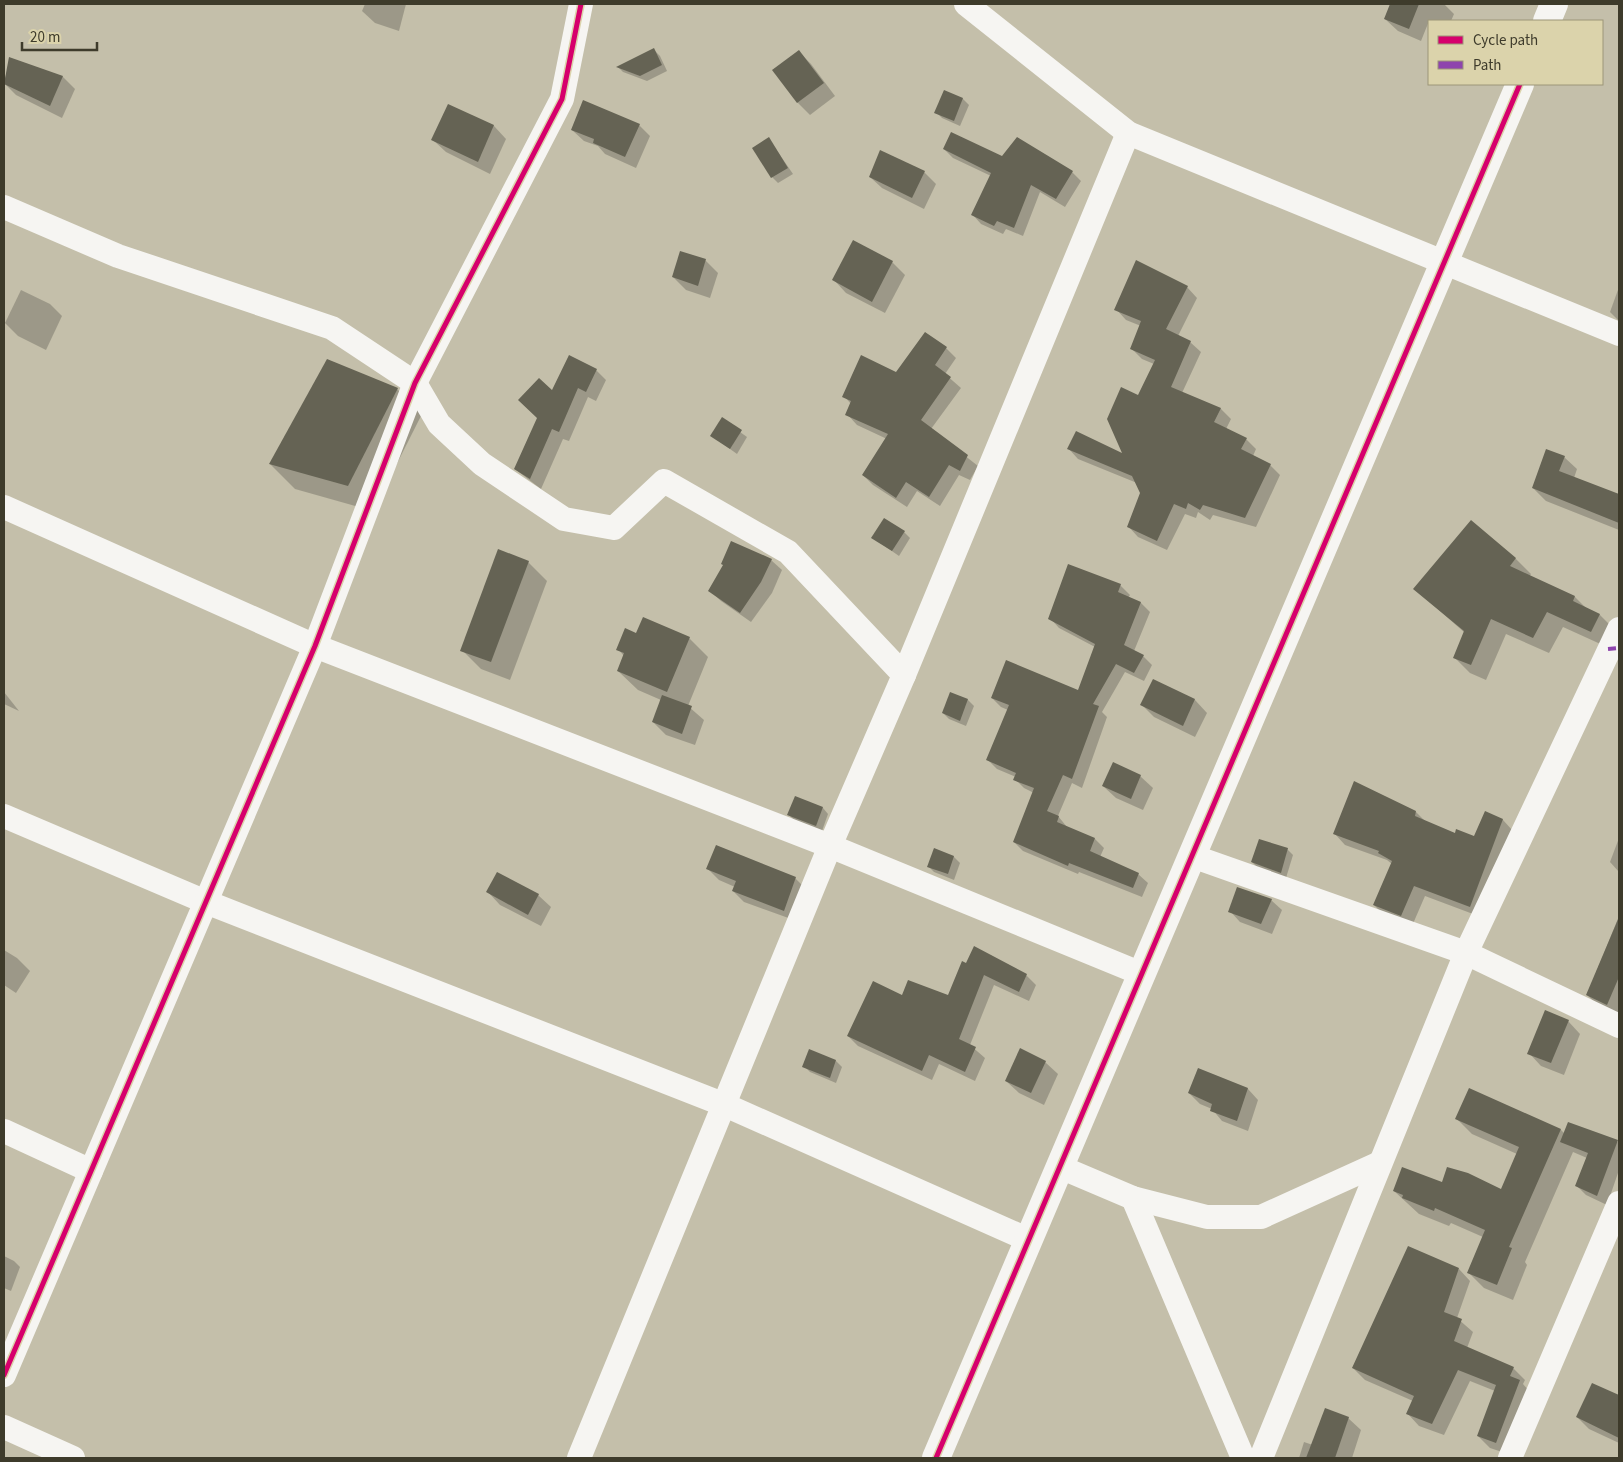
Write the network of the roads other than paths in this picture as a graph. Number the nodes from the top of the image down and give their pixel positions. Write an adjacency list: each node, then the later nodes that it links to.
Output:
1 (581, 4): 10 (street)
2 (966, 4): 6 (street)
3 (1554, 4): 4 (street)
4 (1547, 20)
5 (1520, 85): 8 (street)
6 (1128, 133): 8 (street); 14 (street)
7 (4, 207): 10 (street)
8 (1445, 261): 9 (street); 17 (street)
9 (1619, 334)
10 (415, 383): 13 (street); 14 (street)
11 (4, 508): 13 (street)
12 (1619, 629): 19 (street)
13 (315, 646): 16 (street); 18 (street)
14 (904, 675): 16 (street)
15 (4, 816): 18 (street)
16 (830, 846): 20 (street); 22 (street)
17 (1192, 856): 19 (street); 20 (street)
18 (206, 902): 22 (street); 26 (street)
19 (1466, 953): 21 (street); 24 (street)
20 (1142, 974): 25 (street)
21 (1619, 1026)
22 (725, 1105): 29 (street); 33 (street)
23 (4, 1132): 26 (street)
24 (1380, 1163): 27 (street); 36 (street)
25 (1060, 1167): 27 (street); 29 (street)
26 (91, 1171): 30 (street)
27 (1133, 1198): 35 (street)
28 (1619, 1203): 37 (street)
29 (1029, 1240): 34 (street)
30 (4, 1375)
31 (4, 1427): 32 (street)
32 (73, 1458)
33 (580, 1458)
34 (936, 1458)
35 (1243, 1458)
36 (1261, 1458)
37 (1510, 1458)

